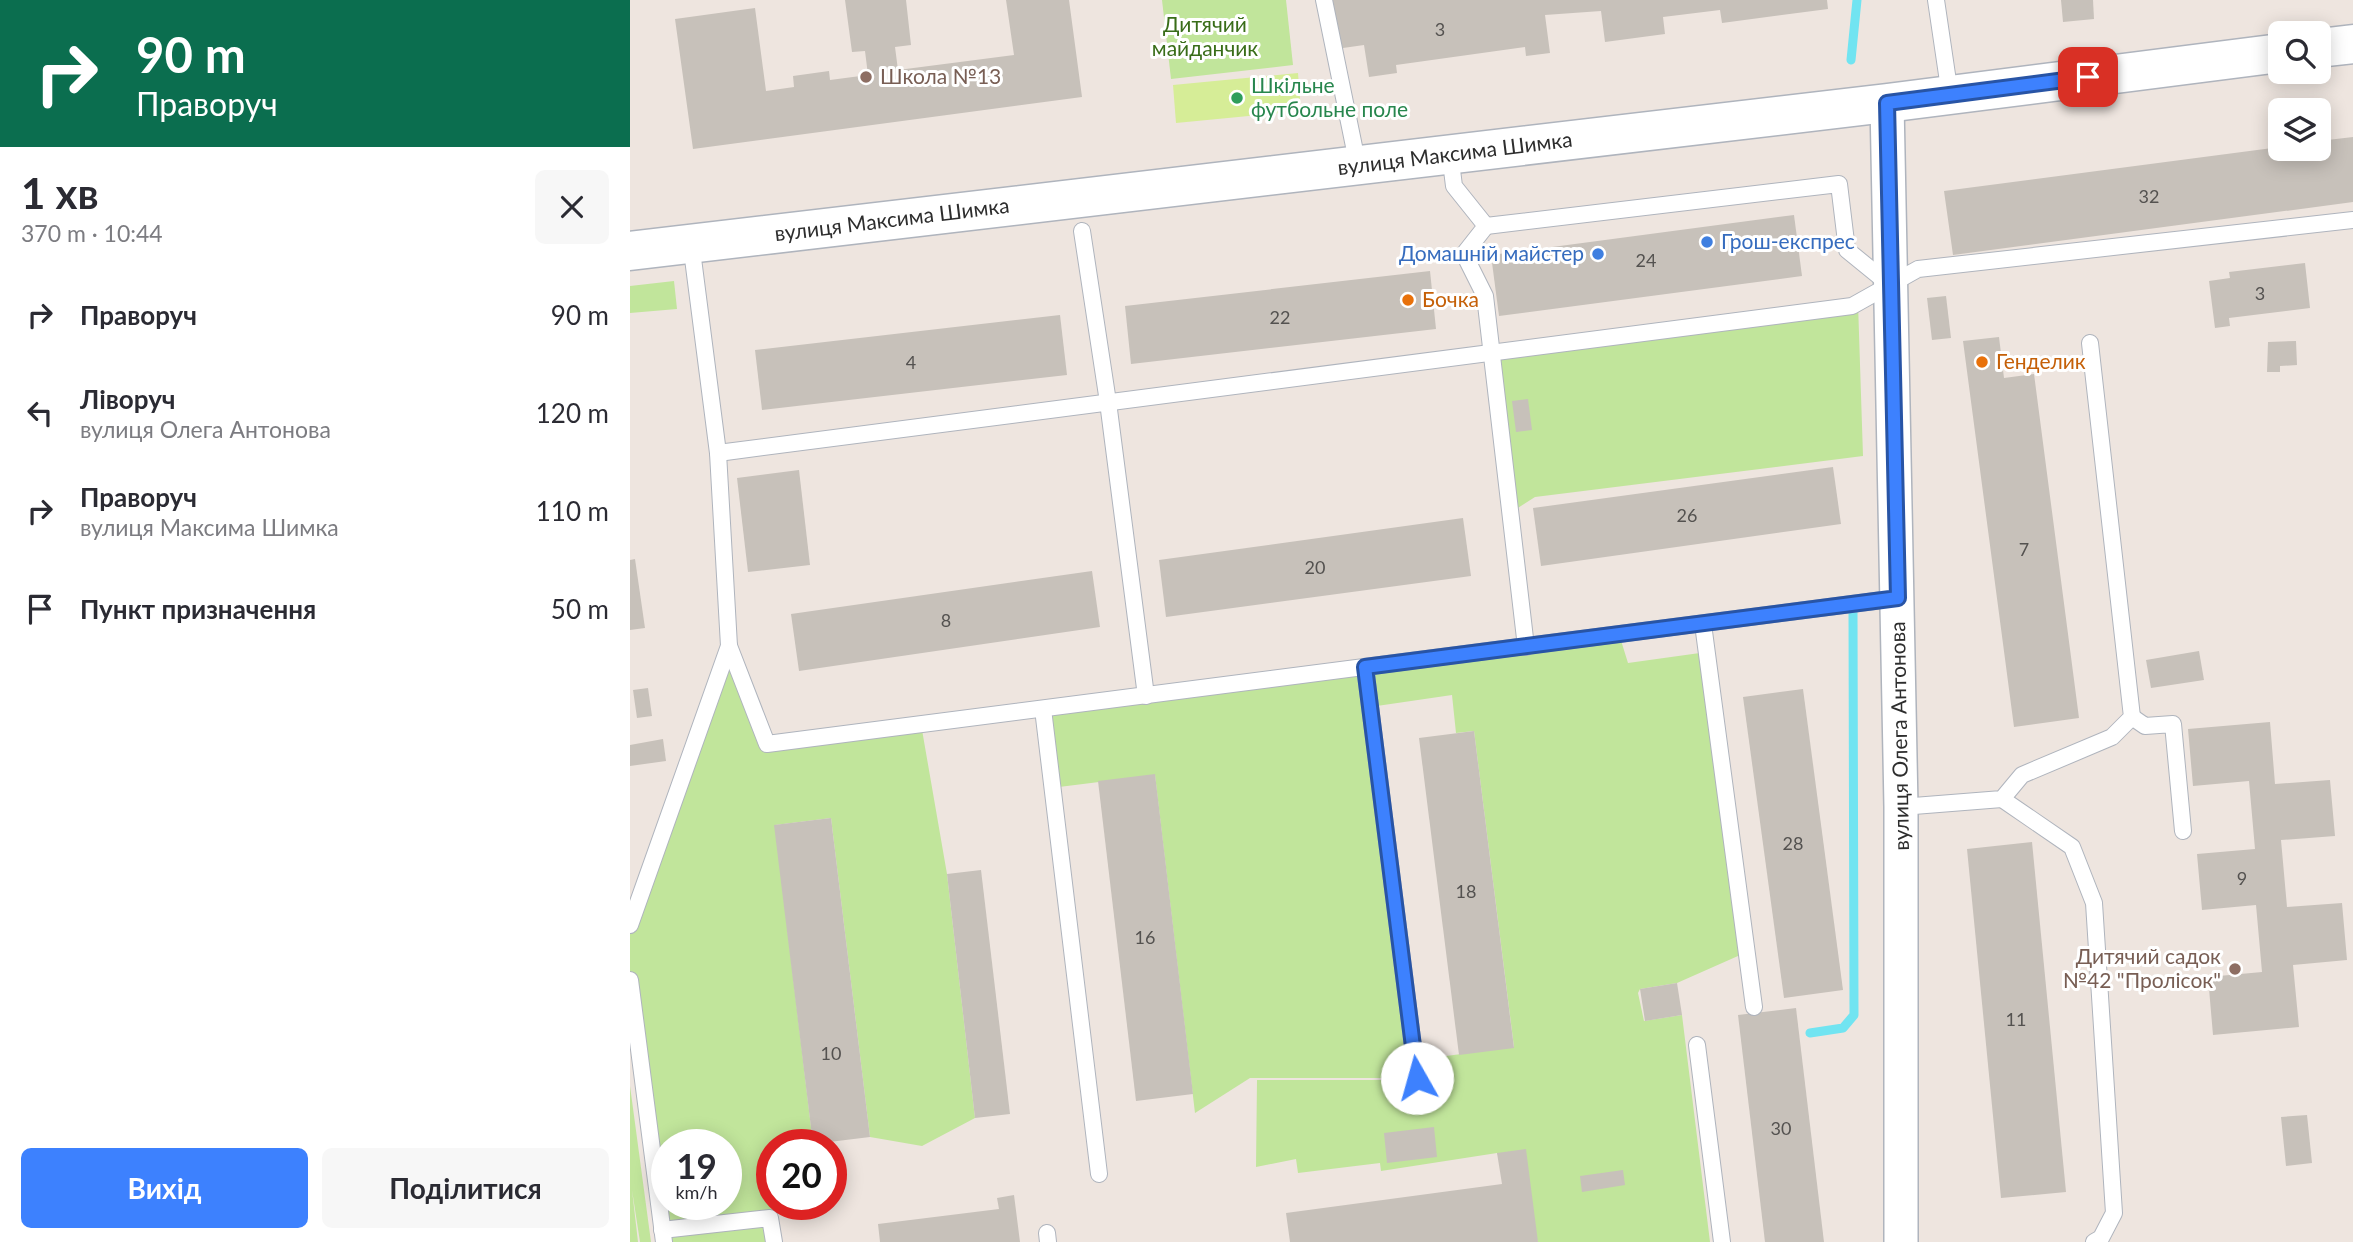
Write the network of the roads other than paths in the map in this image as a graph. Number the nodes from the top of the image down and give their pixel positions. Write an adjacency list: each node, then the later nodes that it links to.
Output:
1 (1324, 0): 9 (lane)
2 (1936, 0): 6 (lane)
3 (2353, 44): 4 (main road)
4 (2331, 47)
5 (2268, 54): 6 (main road, вулиця Максима Шимка)
6 (1950, 94): 7 (main road, вулиця Максима Шимка)
7 (1887, 103): 8 (main road, вулиця Максима Шимка); 15 (street, вулиця Олега Антонова)
8 (1450, 154): 9 (main road, вулиця Максима Шимка); 11 (lane)
9 (1358, 166): 13 (main road, вулиця Максима Шимка)
10 (2353, 220): 15 (lane)
11 (1486, 226): 15 (lane); 17 (lane)
12 (1082, 231): 18 (lane)
13 (691, 243): 14 (main road, вулиця Максима Шимка); 19 (lane)
14 (630, 251)
15 (1890, 285): 17 (lane); 20 (street, вулиця Олега Антонова)
16 (2090, 343): 27 (lane)
17 (1492, 353): 18 (lane); 23 (lane)
18 (1108, 402): 19 (lane); 25 (lane)
19 (718, 453): 22 (lane)
20 (1898, 598): 21 (lane); 29 (street, вулиця Олега Антонова)
21 (1703, 624): 23 (lane); 33 (lane)
22 (729, 646): 26 (lane); 31 (lane)
23 (1526, 646): 24 (lane)
24 (1365, 667): 25 (lane); 35 (lane)
25 (1146, 695): 26 (lane)
26 (1043, 709): 36 (lane)
27 (2132, 717): 28 (lane); 30 (lane)
28 (2002, 799): 29 (lane); 41 (lane)
29 (1901, 807): 40 (street, вулиця Олега Антонова)
30 (2183, 831)
31 (630, 925)
32 (630, 980): 37 (lane)
33 (1754, 1007)
34 (1697, 1045): 39 (lane)
35 (1417, 1078)
36 (1100, 1174)
37 (663, 1236): 38 (lane)
38 (774, 1242)
39 (1722, 1242)
40 (1901, 1242)
41 (2094, 1242)

